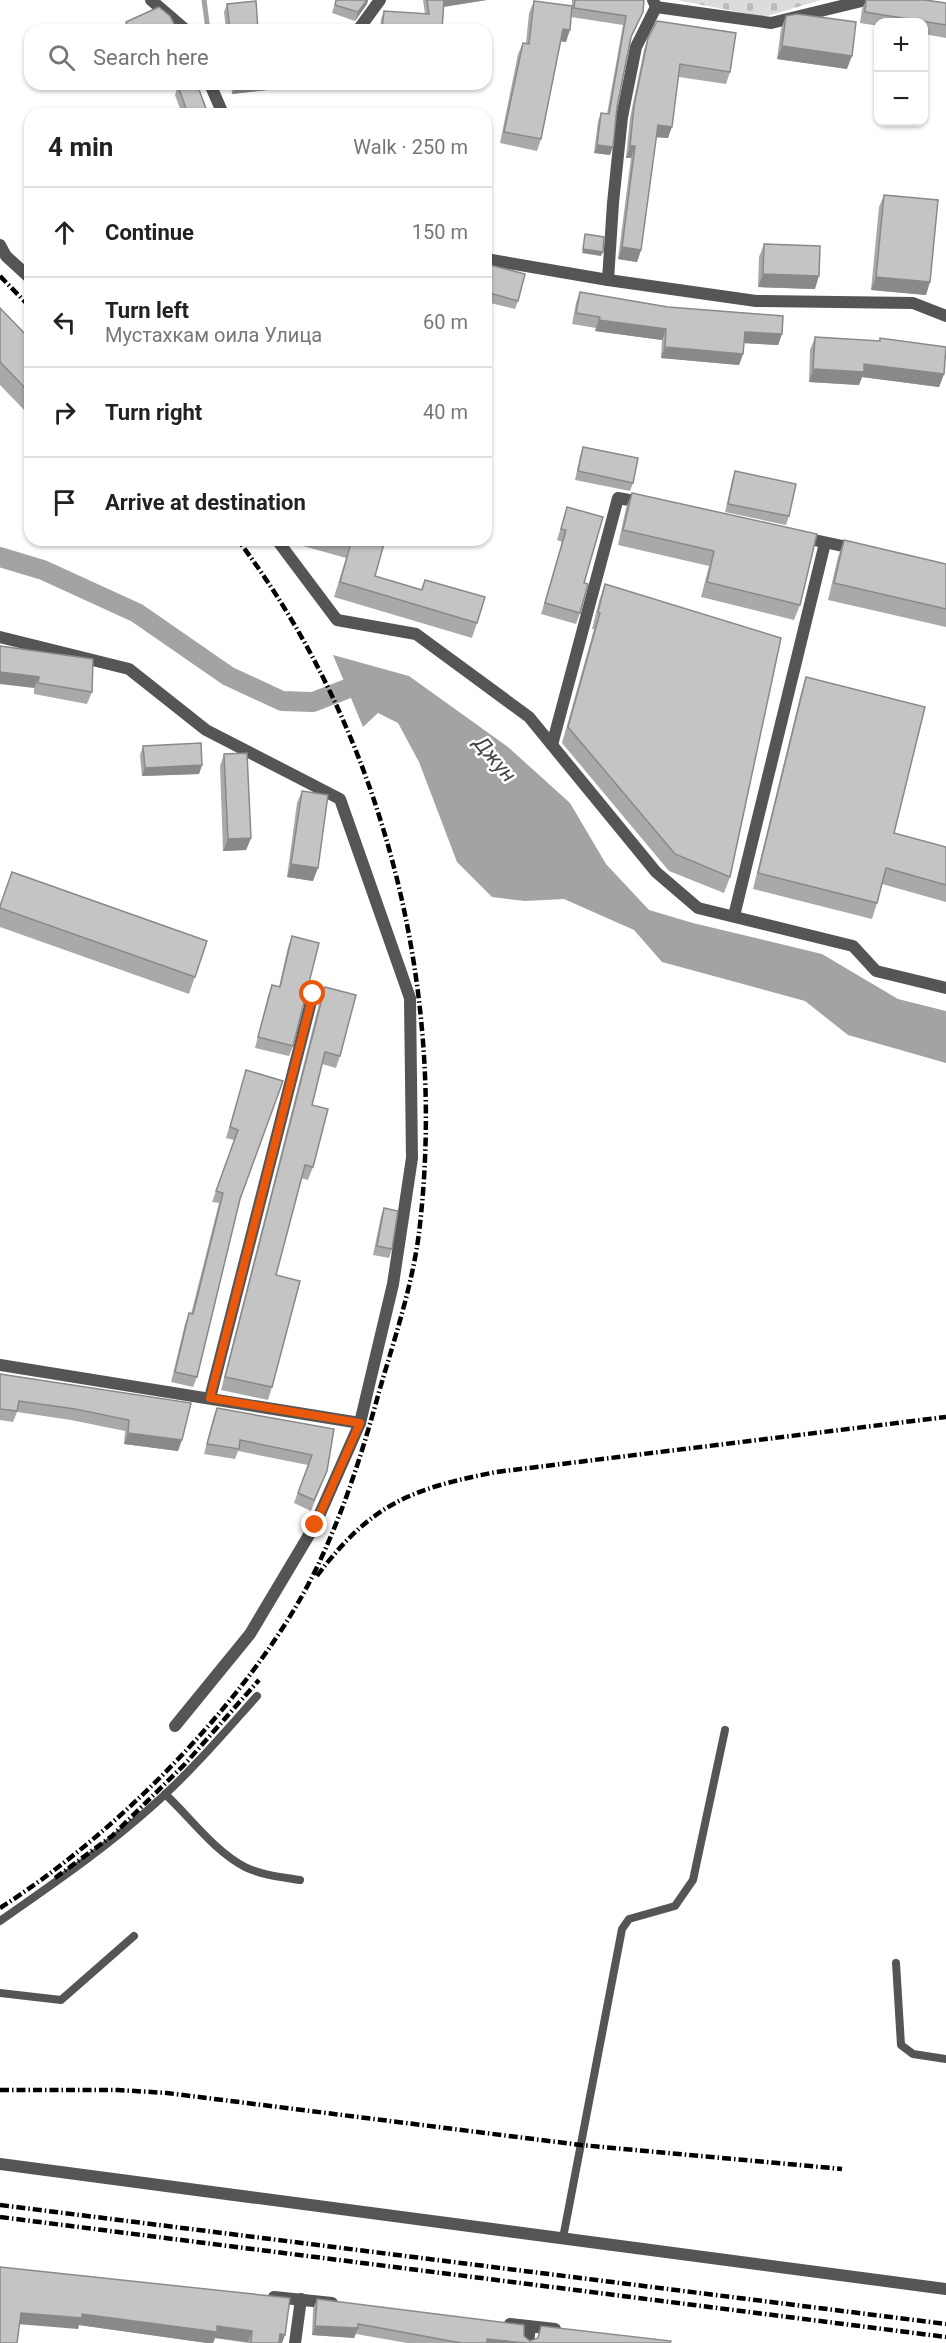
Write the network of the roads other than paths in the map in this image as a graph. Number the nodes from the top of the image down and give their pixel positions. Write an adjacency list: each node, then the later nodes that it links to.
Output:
1 (151, 0): 5 (street)
2 (380, 0): 6 (street)
3 (866, 0): 4 (street)
4 (655, 3): 12 (street)
5 (179, 24)
6 (362, 24)
7 (213, 90): 8 (street)
8 (220, 108)
9 (0, 245): 11 (street)
10 (492, 260): 12 (street)
11 (24, 272)
12 (608, 280): 13 (street)
13 (946, 316)
14 (663, 507): 20 (street)
15 (783, 533): 16 (street)
16 (825, 543): 18 (street); 21 (street)
17 (281, 546): 20 (street)
18 (869, 552)
19 (0, 637): 26 (street)
20 (552, 745): 21 (street)
21 (734, 916): 22 (street)
22 (946, 988)
23 (313, 994): 25 (street)
24 (0, 1365): 25 (street)
25 (210, 1398): 26 (street)
26 (360, 1423): 28 (street)
27 (257, 1696): 30 (lane)
28 (175, 1726)
29 (725, 1730): 38 (lane)
30 (165, 1794): 31 (lane); 32 (lane)
31 (300, 1880)
32 (0, 1921)
33 (134, 1936): 35 (lane)
34 (896, 1963): 36 (lane)
35 (0, 1993)
36 (946, 2059)
37 (0, 2164): 38 (street)
38 (563, 2238): 39 (street)
39 (946, 2289)
40 (266, 2296): 41 (street)
41 (301, 2299): 42 (street); 46 (street)
42 (347, 2305)
43 (496, 2322): 44 (street)
44 (531, 2326): 45 (street); 47 (street)
45 (564, 2330)
46 (295, 2343)
47 (528, 2343)

